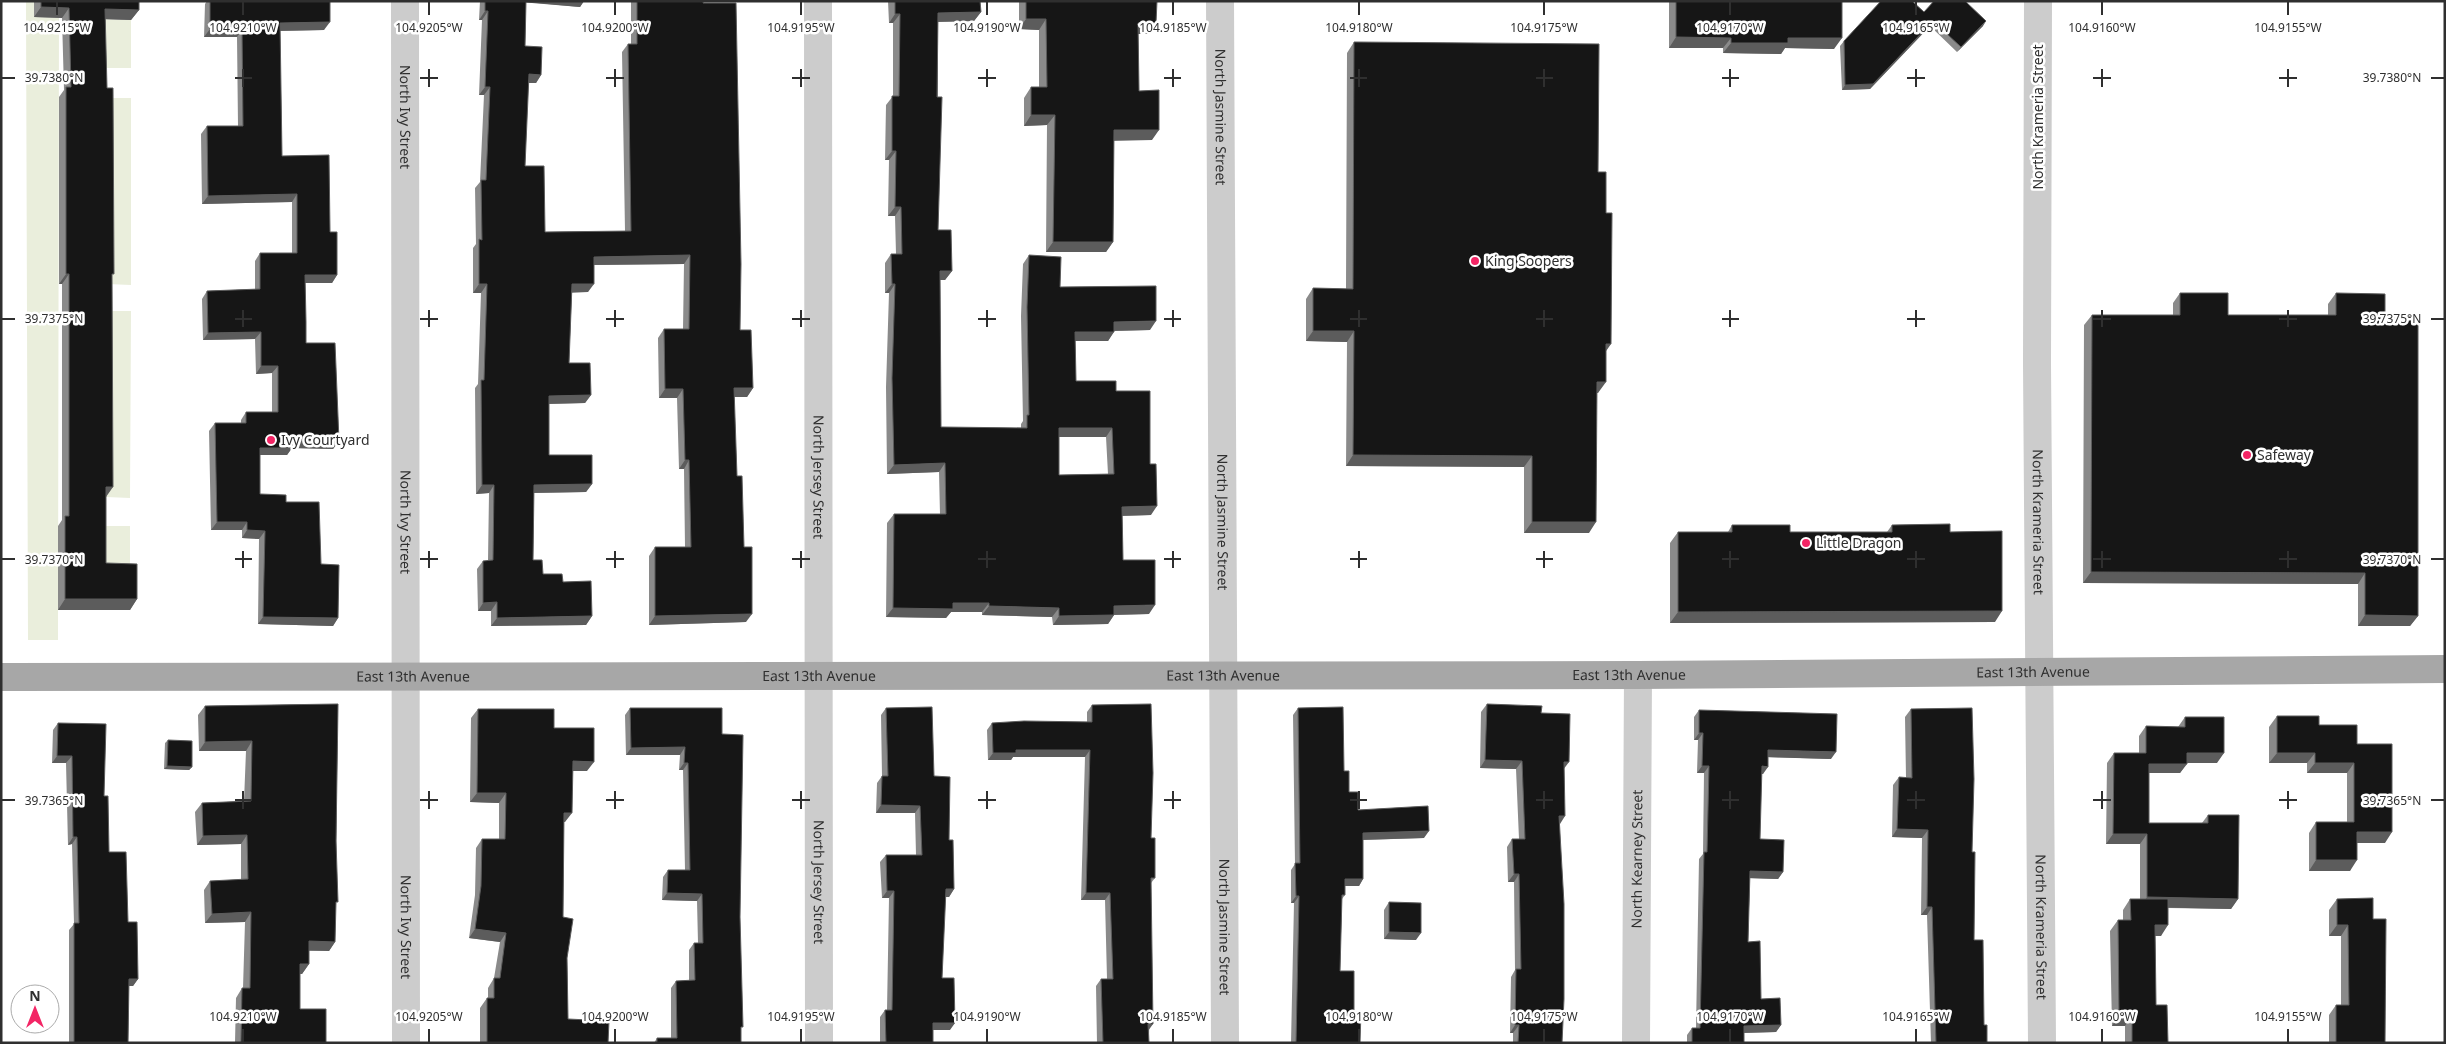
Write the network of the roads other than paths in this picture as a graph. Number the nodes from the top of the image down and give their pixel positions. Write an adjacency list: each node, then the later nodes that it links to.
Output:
1 (405, 1): 11 (street, North Ivy Street)
2 (818, 1): 7 (street, North Jersey Street)
3 (1220, 1): 8 (street, North Jasmine Street)
4 (2038, 1): 6 (street, North Krameria Street)
5 (2445, 669): 6 (main road, East 13th Avenue)
6 (2039, 671): 9 (main road, East 13th Avenue); 16 (street, North Krameria Street)
7 (818, 675): 8 (main road, East 13th Avenue); 11 (main road, East 13th Avenue); 13 (street, North Jersey Street)
8 (1224, 675): 9 (main road, East 13th Avenue); 14 (street, North Jasmine Street)
9 (1638, 675): 15 (street, North Kearney Street)
10 (1, 677): 11 (main road, East 13th Avenue)
11 (408, 677): 12 (street, North Ivy Street)
12 (406, 1043)
13 (818, 1043)
14 (1225, 1043)
15 (1636, 1043)
16 (2042, 1043)

